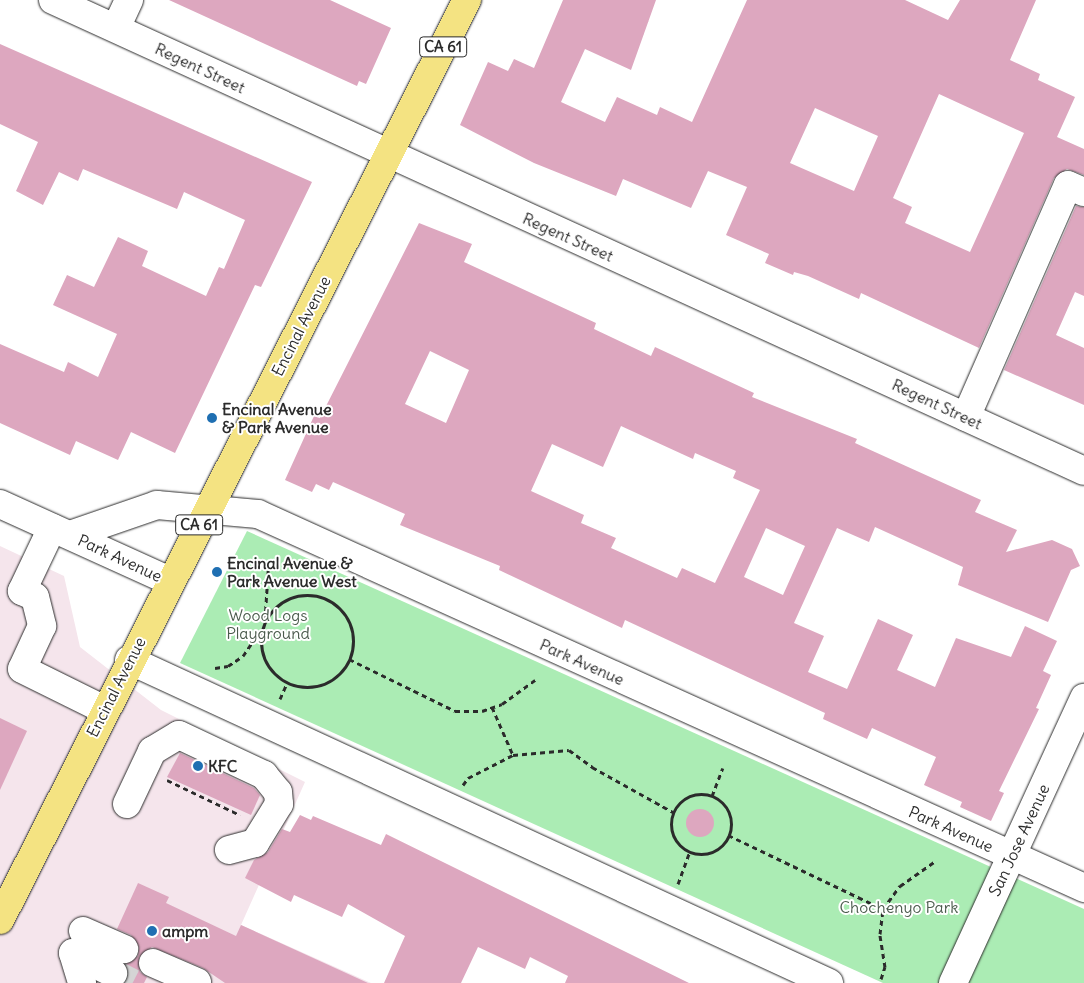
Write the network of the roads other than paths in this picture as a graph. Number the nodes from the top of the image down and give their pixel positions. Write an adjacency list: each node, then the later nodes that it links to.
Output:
1 (53, 0): 4 (street, Regent Street)
2 (129, 0): 4 (street)
3 (467, 0): 5 (main road, Encinal Avenue / CA 61)
4 (116, 28): 5 (street, Regent Street)
5 (388, 156): 7 (street, Regent Street); 10 (main road, Encinal Avenue / CA 61)
6 (1084, 192): 7 (street)
7 (966, 417): 8 (street, Regent Street)
8 (1084, 471)
9 (0, 504): 11 (street, Park Avenue)
10 (207, 507): 11 (street, Park Avenue); 12 (main road, Encinal Avenue / CA 61); 18 (street, Park Avenue)
11 (61, 531): 12 (street, Park Avenue); 15 (street)
12 (170, 581): 13 (main road, Encinal Avenue / CA 61)
13 (129, 660): 15 (main road, Encinal Avenue / CA 61); 25 (street)
14 (1084, 698): 18 (street, San Jose Avenue)
15 (104, 710): 20 (main road, Encinal Avenue / CA 61)
16 (127, 804): 17 (street)
17 (229, 850)
18 (1012, 856): 19 (street, Park Avenue); 26 (street, San Jose Avenue)
19 (1084, 888)
20 (0, 920)
21 (83, 931): 24 (street)
22 (153, 963): 23 (street)
23 (197, 982)
24 (82, 983)
25 (829, 983)
26 (953, 983)

